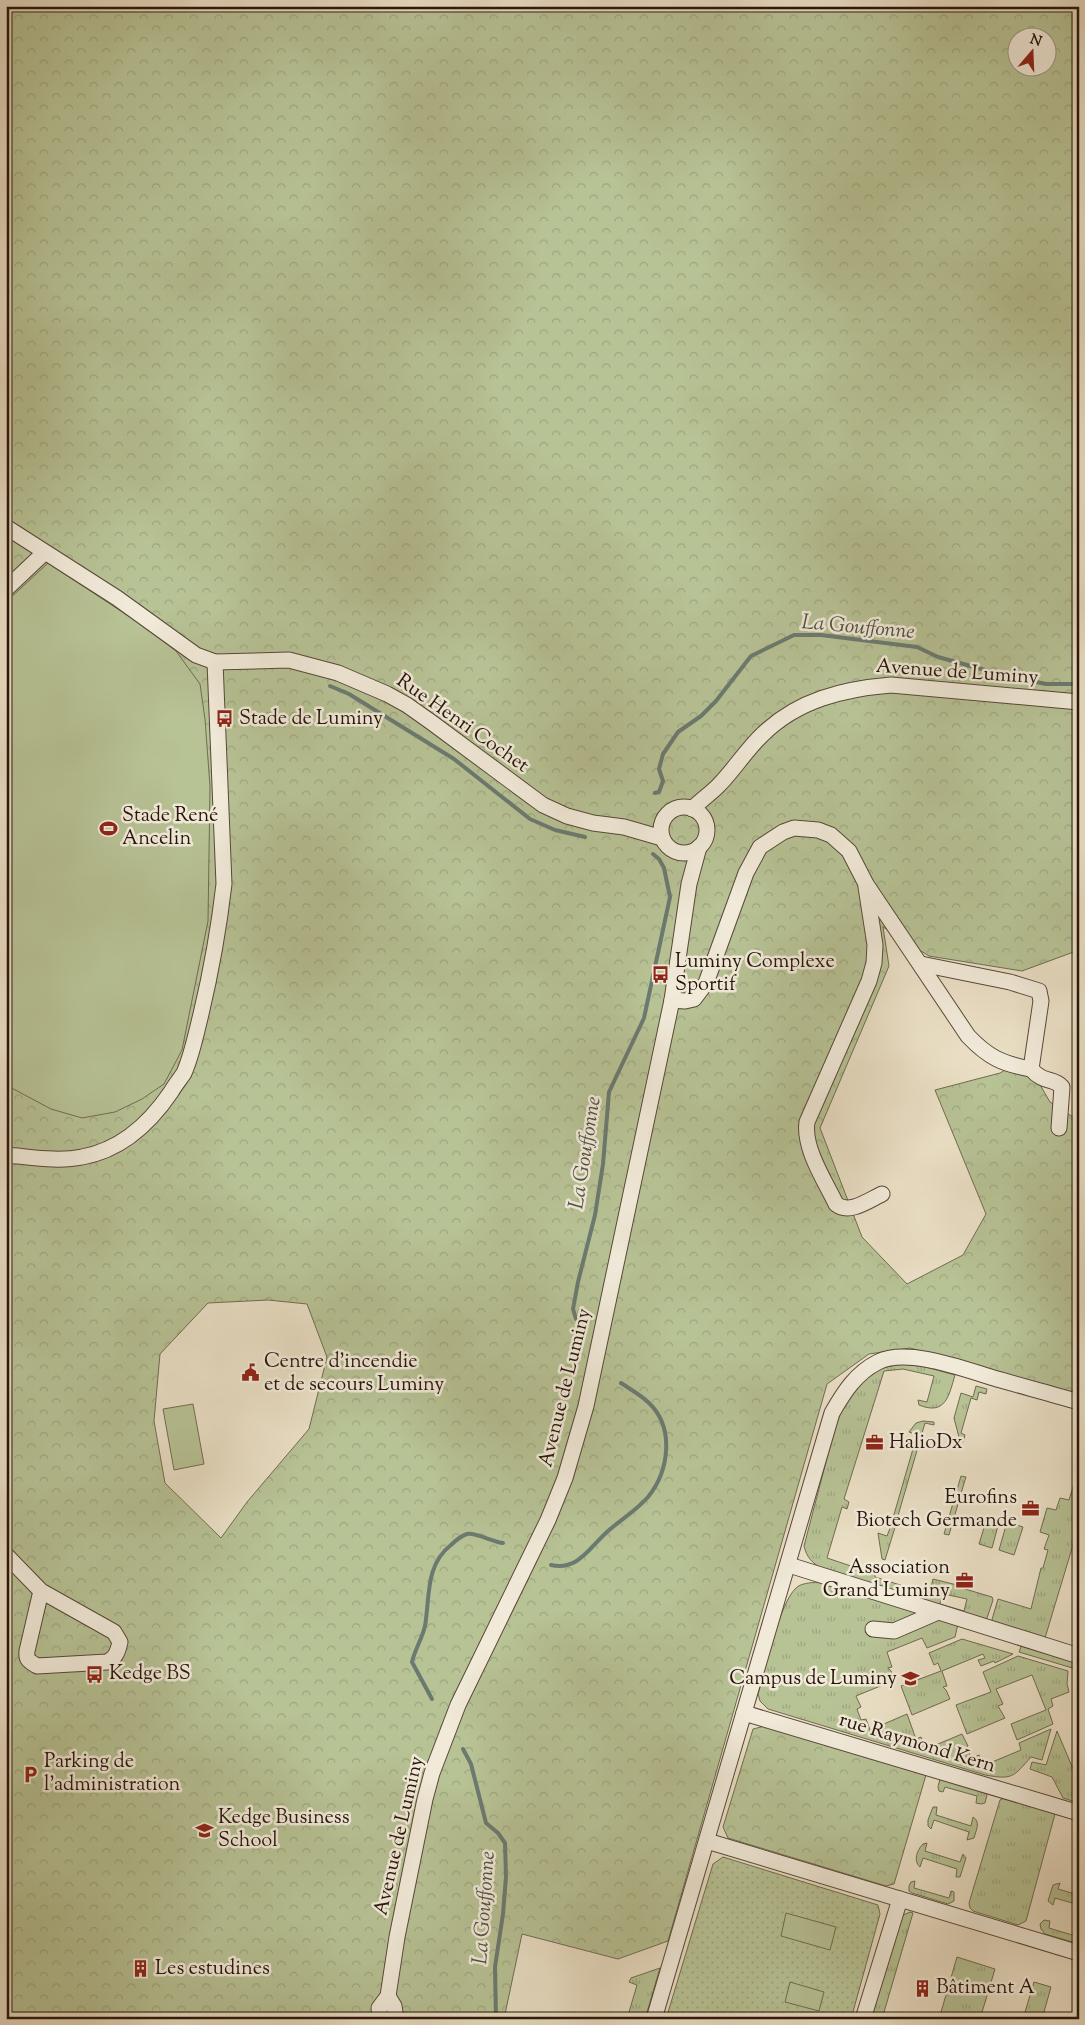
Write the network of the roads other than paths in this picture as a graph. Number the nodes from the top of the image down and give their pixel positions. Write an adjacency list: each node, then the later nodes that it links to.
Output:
1 (6, 527): 2 (street)
2 (44, 553): 3 (street); 4 (street)
3 (6, 589)
4 (215, 662): 10 (street, Rue Henri Cochet); 20 (street)
5 (1079, 702): 6 (street, Avenue de Luminy)
6 (718, 786): 7 (street, Avenue de Luminy); 9 (street, Avenue de Luminy)
7 (692, 809): 8 (street); 9 (street)
8 (663, 820): 10 (street, Rue Henri Cochet); 11 (street)
9 (704, 820): 12 (street)
10 (624, 827): 11 (street, Rue Henri Cochet)
11 (662, 838): 13 (street)
12 (700, 847): 13 (street); 14 (street, Avenue de Luminy)
13 (679, 853): 14 (street, Avenue de Luminy)
14 (689, 884): 17 (street, Avenue de Luminy)
15 (866, 884): 16 (street); 17 (street); 21 (street)
16 (921, 964): 18 (street); 18 (street)
17 (672, 1000): 34 (street, Avenue de Luminy)
18 (1030, 1069): 19 (street)
19 (1059, 1128)
20 (6, 1155)
21 (882, 1194)
22 (1079, 1402): 24 (street)
23 (6, 1556): 25 (street)
24 (789, 1565): 26 (street); 29 (street)
25 (41, 1591): 25 (street)
26 (938, 1612): 27 (street); 28 (street)
27 (873, 1629)
28 (1079, 1656)
29 (744, 1713): 30 (street, rue Raymond Kern); 31 (street)
30 (1079, 1813)
31 (707, 1841): 32 (street); 37 (street)
32 (900, 1899): 33 (street); 38 (street)
33 (1079, 1953)
34 (388, 1996): 35 (street, Avenue de Luminy); 36 (street, Avenue de Luminy)
35 (380, 2019)
36 (396, 2019)
37 (654, 2019)
38 (863, 2019)

